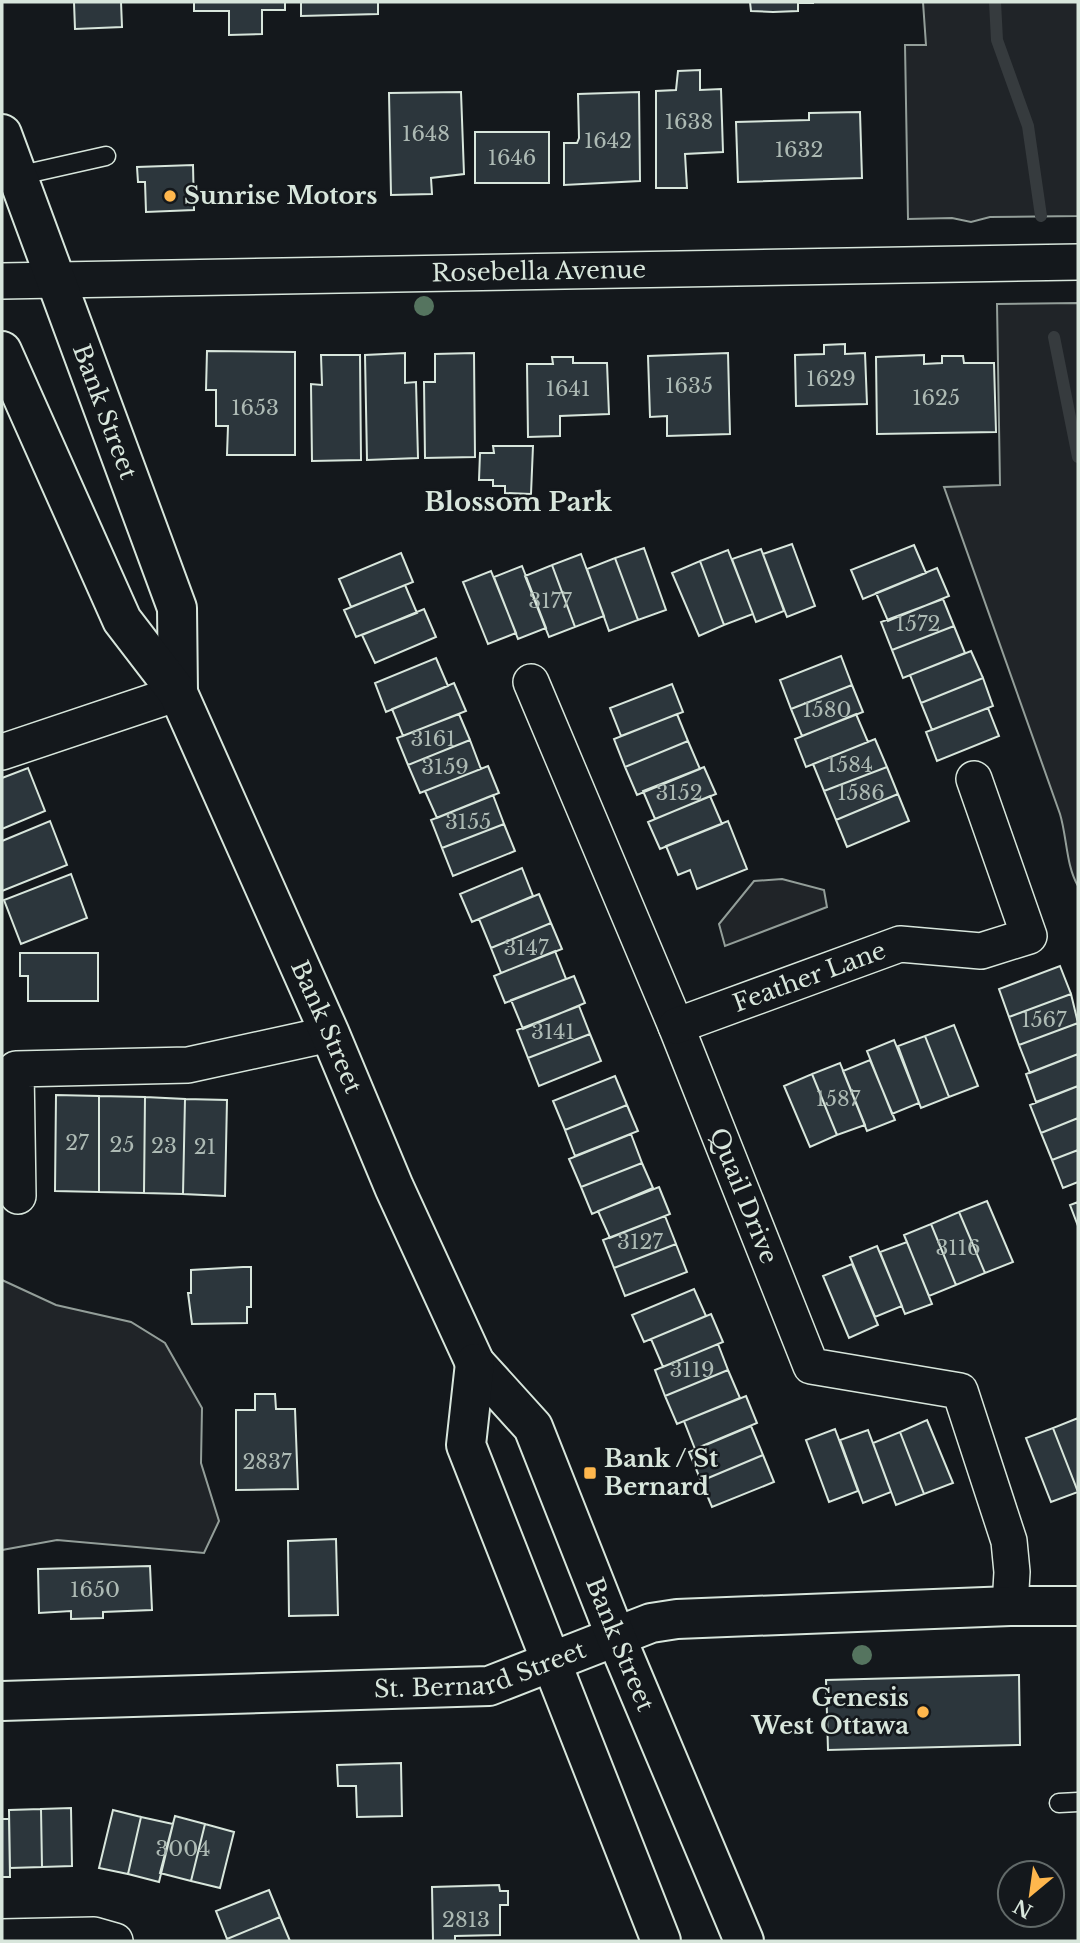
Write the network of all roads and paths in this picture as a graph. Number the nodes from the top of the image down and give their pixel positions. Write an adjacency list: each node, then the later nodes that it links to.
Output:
1 (2, 134): 3 (main road, Bank Street)
2 (106, 156): 3 (lane)
3 (17, 176): 5 (main road, Bank Street)
4 (1078, 262): 5 (street, Rosebella Avenue)
5 (54, 278): 6 (street, Rosebella Avenue); 9 (main road, Bank Street)
6 (2, 281)
7 (2, 351): 9 (main road, Bank Street)
8 (531, 682): 12 (street, Quail Drive)
9 (178, 693): 10 (street); 13 (main road, Bank Street)
10 (2, 752)
11 (974, 779): 12 (street, Feather Lane)
12 (676, 1026): 16 (street, Quail Drive)
13 (330, 1034): 14 (street); 15 (main road, Bank Street)
14 (18, 1196)
15 (475, 1363): 18 (main road, Bank Street); 19 (main road)
16 (1010, 1606): 17 (main road, St. Bernard Street); 18 (main road, St. Bernard Street)
17 (1078, 1606)
18 (616, 1637): 19 (main road, St. Bernard Street); 26 (main road, Bank Street)
19 (549, 1662): 20 (main road, St. Bernard Street); 25 (main road)
20 (2, 1701)
21 (1078, 1802): 22 (lane)
22 (1059, 1804)
23 (2, 1937): 24 (street)
24 (115, 1941)
25 (660, 1941)
26 (744, 1941)

